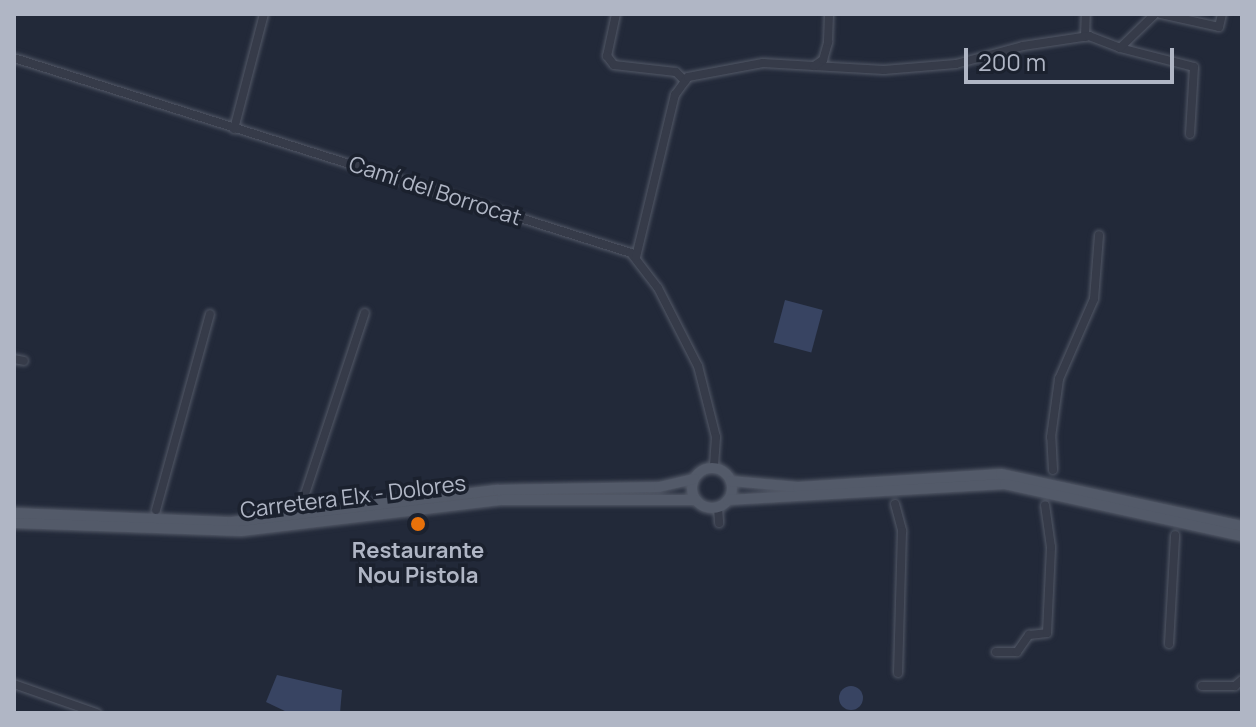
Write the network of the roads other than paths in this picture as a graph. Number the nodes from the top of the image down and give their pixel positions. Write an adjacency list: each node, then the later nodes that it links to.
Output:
1 (264, 14): 12 (street)
2 (616, 14): 11 (street)
3 (829, 14): 10 (street)
4 (1086, 14): 7 (street)
5 (1158, 14): 6 (street); 8 (street)
6 (1222, 14)
7 (1085, 37): 8 (street); 10 (street)
8 (1120, 48): 13 (street)
9 (14, 58): 12 (street, Camí del Borrocat)
10 (814, 66): 11 (street)
11 (685, 81): 15 (street)
12 (234, 129): 15 (street, Camí del Borrocat)
13 (1190, 134)
14 (1099, 235): 19 (street)
15 (636, 257): 18 (street)
16 (365, 313): 24 (street)
17 (210, 314): 28 (street)
18 (714, 467): 20 (main road); 21 (main road)
19 (1053, 470)
20 (694, 479): 22 (main road); 29 (main road, Carretera Elx - Dolores)
21 (731, 481): 23 (main road); 32 (main road)
22 (696, 500): 27 (main road); 30 (main road, Carretera Elx - Dolores)
23 (728, 500): 27 (main road); 34 (main road)
24 (302, 503)
25 (895, 504): 37 (street)
26 (1045, 505): 36 (street)
27 (718, 507): 31 (street)
28 (156, 510)
29 (14, 513)
30 (14, 523)
31 (719, 523)
32 (1242, 526)
33 (1175, 535): 35 (street)
34 (1242, 536)
35 (1169, 644)
36 (996, 652)
37 (898, 673)
38 (1242, 680): 40 (street)
39 (14, 684): 41 (street)
40 (1202, 686)
41 (97, 713)

